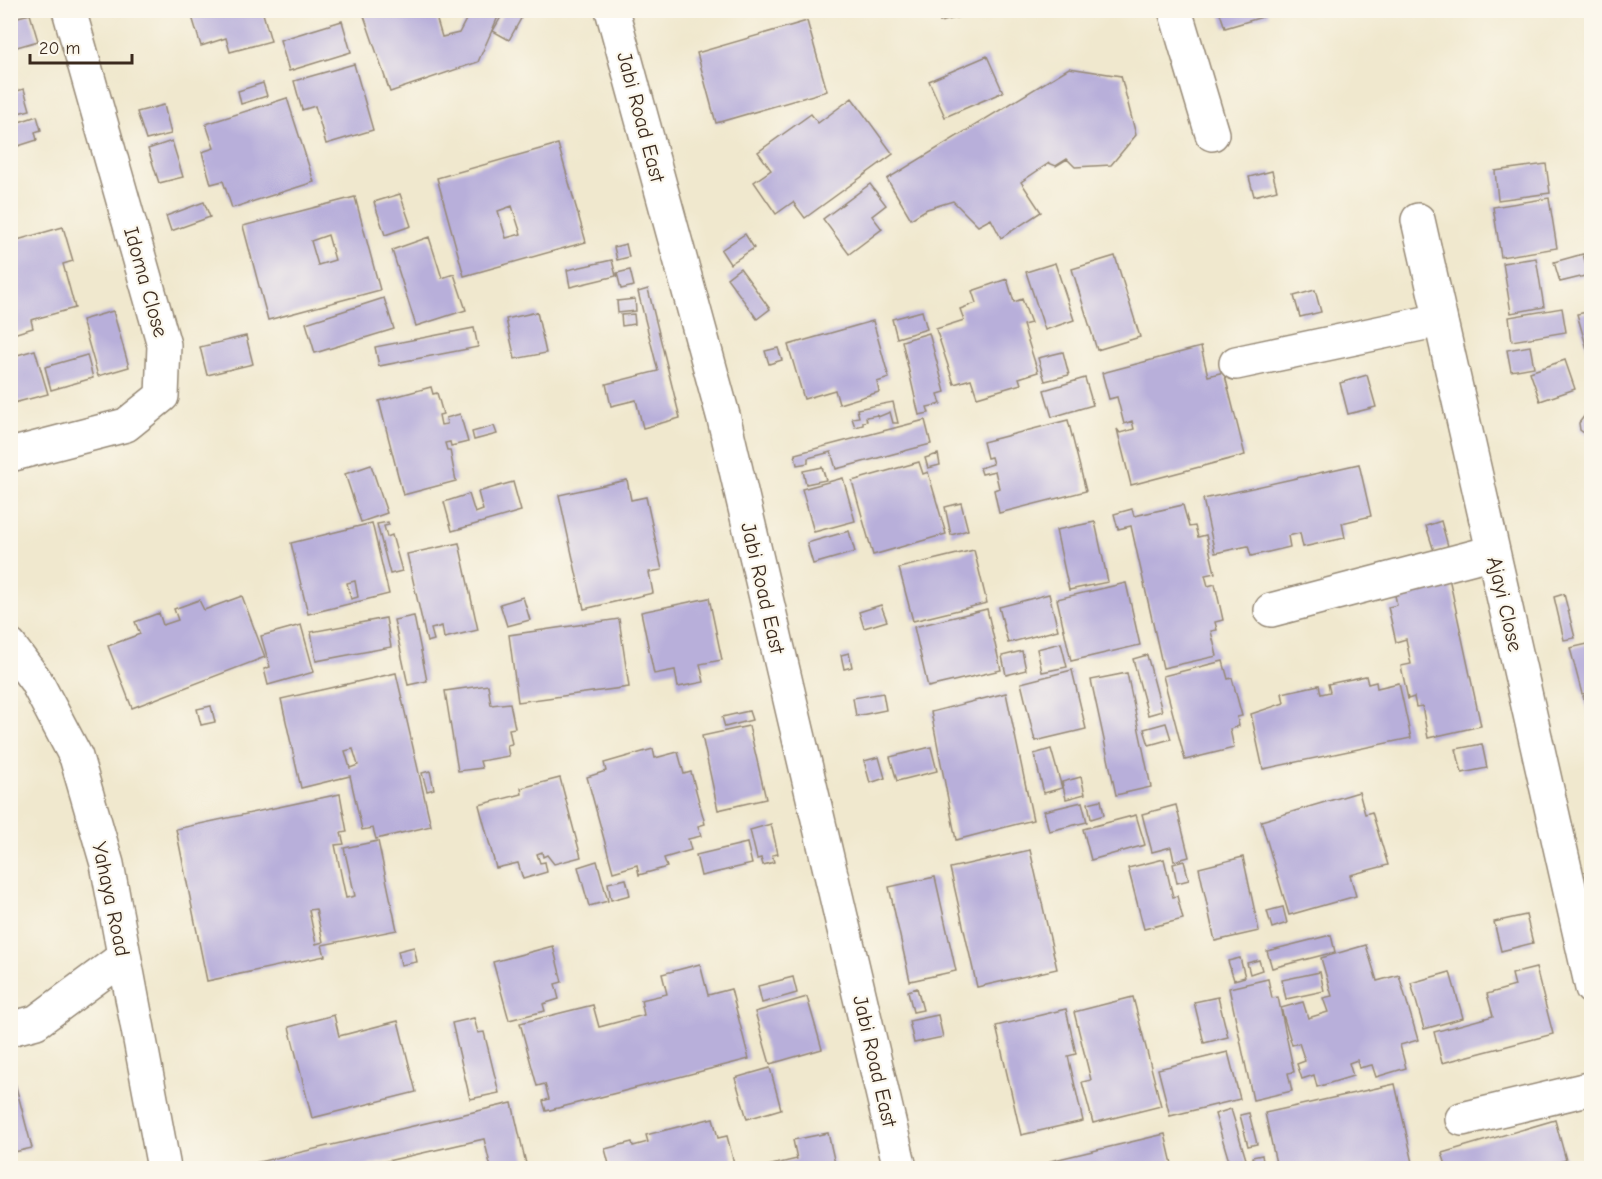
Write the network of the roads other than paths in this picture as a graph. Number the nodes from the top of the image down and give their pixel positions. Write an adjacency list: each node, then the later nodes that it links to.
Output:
1 (69, 10): 8 (street, Idoma Close)
2 (612, 10): 18 (street, Jabi Road East)
3 (1175, 10): 4 (street)
4 (1212, 134)
5 (1418, 219): 6 (street, Ajayi Close)
6 (1440, 320): 7 (street); 9 (street, Ajayi Close)
7 (1236, 363)
8 (10, 455)
9 (1493, 552): 10 (street); 13 (street, Ajayi Close)
10 (1271, 610)
11 (10, 646): 12 (street, Yahaya Road)
12 (124, 957): 14 (street); 17 (street, Yahaya Road)
13 (1592, 988)
14 (10, 1029)
15 (1592, 1088): 16 (street)
16 (1462, 1119)
17 (164, 1168)
18 (900, 1168)

